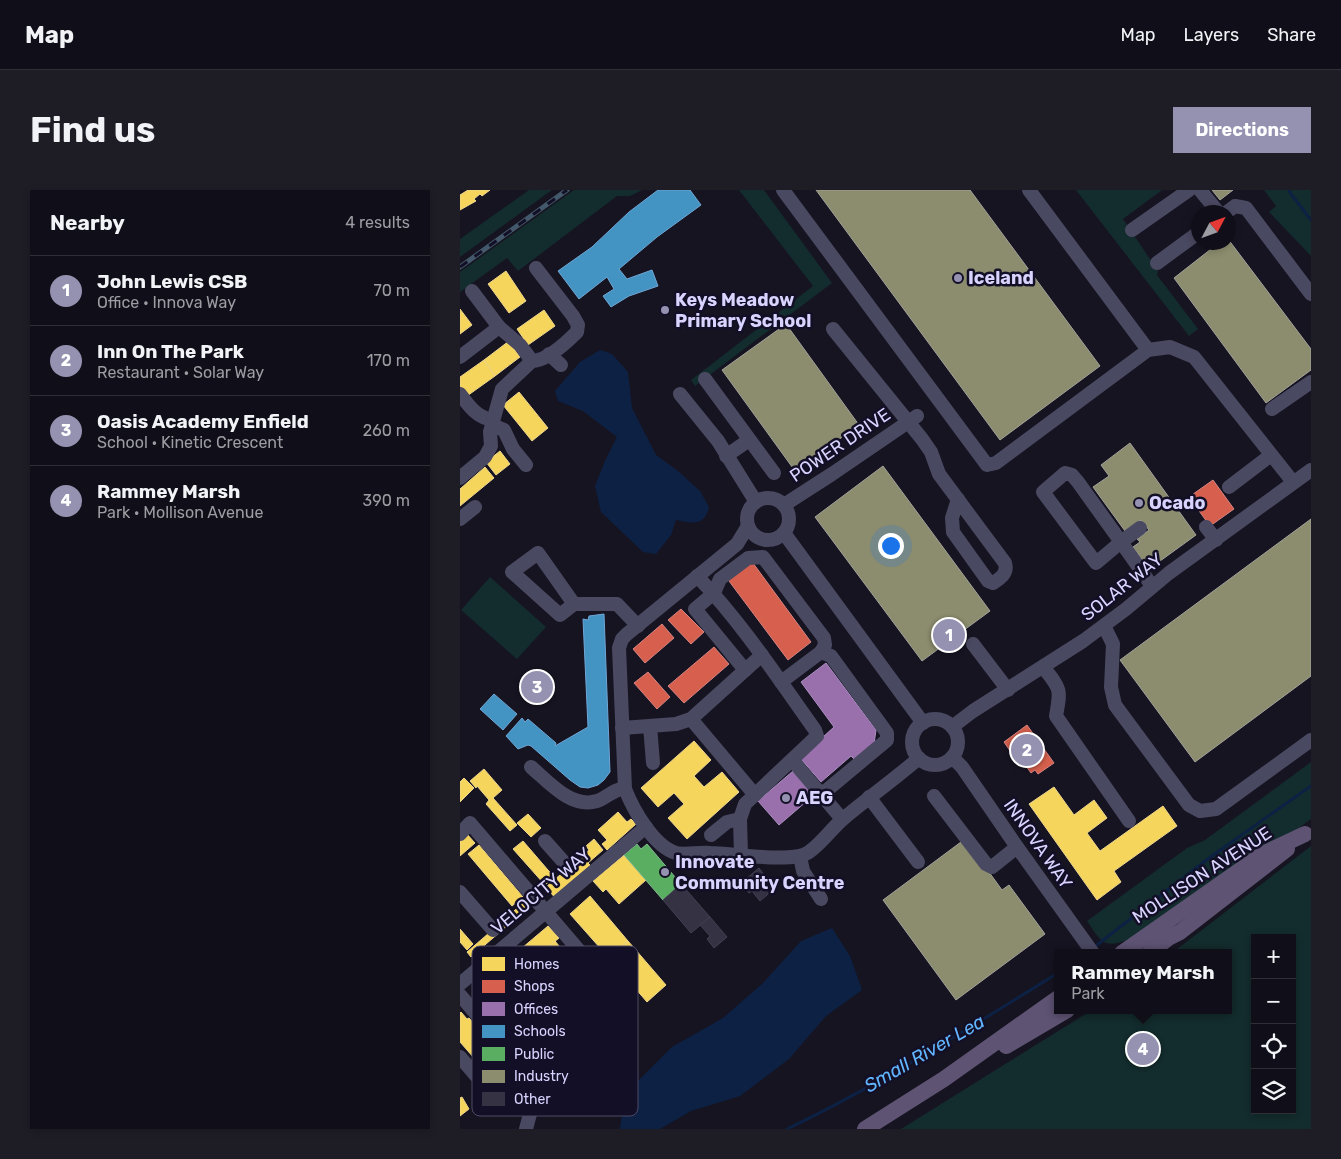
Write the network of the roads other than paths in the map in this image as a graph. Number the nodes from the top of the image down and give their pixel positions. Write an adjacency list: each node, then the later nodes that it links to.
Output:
1 (783, 190): 15 (street)
2 (1029, 190): 15 (street)
3 (1189, 190): 7 (street)
4 (1200, 190): 5 (street)
5 (1212, 205)
6 (1236, 206): 12 (street)
7 (1132, 230)
8 (1191, 238): 9 (street)
9 (1157, 263)
10 (536, 268): 16 (street)
11 (472, 291): 13 (street)
12 (1311, 294)
13 (499, 327): 17 (street); 18 (street)
14 (833, 329): 25 (street)
15 (1148, 350): 28 (street)
16 (549, 354): 18 (street); 19 (street)
17 (460, 357)
18 (532, 361): 26 (street)
19 (561, 366)
20 (705, 380): 27 (street)
21 (1311, 382): 24 (street)
22 (460, 394): 26 (street)
23 (680, 394): 29 (street)
24 (1272, 409)
25 (912, 419): 36 (street); 38 (street, POWER DRIVE)
26 (493, 422): 30 (street); 33 (street)
27 (749, 440): 29 (street); 32 (street)
28 (1271, 455): 34 (street); 35 (street)
29 (726, 456): 37 (street)
30 (527, 465)
31 (1311, 470): 34 (street, SOLAR WAY)
32 (774, 473)
33 (460, 478)
34 (1293, 482): 45 (street, SOLAR WAY)
35 (1229, 487)
36 (958, 499): 36 (street)
37 (756, 502): 38 (street); 41 (street)
38 (784, 505): 44 (street)
39 (475, 507): 40 (street)
40 (460, 519)
41 (748, 526): 44 (street); 47 (street)
42 (1206, 527): 45 (street)
43 (1140, 528): 46 (street)
44 (784, 533): 61 (street)
45 (1216, 540): 48 (street, SOLAR WAY)
46 (1121, 542): 46 (street); 48 (street)
47 (698, 576): 49 (street); 51 (street)
48 (1152, 586): 52 (street, SOLAR WAY)
49 (714, 593): 54 (street); 55 (street); 57 (street)
50 (574, 604): 50 (street); 51 (street)
51 (638, 626): 64 (street)
52 (1104, 626): 56 (street, SOLAR WAY); 65 (street)
53 (973, 644): 59 (street)
54 (821, 652): 58 (street); 72 (street)
55 (762, 655): 57 (street); 58 (street)
56 (1044, 667): 59 (street, SOLAR WAY); 78 (street)
57 (745, 670): 60 (street)
58 (781, 682): 68 (street)
59 (1008, 690): 63 (street, SOLAR WAY)
60 (691, 719): 62 (street); 73 (street)
61 (923, 723): 63 (street); 67 (street)
62 (650, 726): 64 (street); 69 (street)
63 (952, 727): 66 (street)
64 (622, 728): 71 (street)
65 (1311, 740)
66 (952, 757): 67 (street); 84 (street, INNOVA WAY)
67 (919, 758): 75 (street)
68 (792, 760): 72 (street); 73 (street)
69 (653, 763)
70 (531, 767): 71 (street)
71 (625, 789): 79 (street)
72 (821, 795): 77 (street)
73 (755, 796): 76 (street)
74 (934, 796): 84 (street)
75 (869, 798): 77 (street); 87 (street)
76 (740, 819): 82 (street); 85 (street)
77 (842, 819): 86 (street)
78 (1128, 821)
79 (646, 827): 85 (street); 91 (street, VELOCITY WAY)
80 (1308, 832): 96 (main road, MOLLISON AVENUE); 97 (main road, MOLLISON AVENUE)
81 (460, 834): 91 (street)
82 (711, 835)
83 (545, 841): 88 (street)
84 (1017, 847): 95 (street, INNOVA WAY)
85 (741, 855): 86 (street)
86 (800, 856): 90 (street)
87 (918, 862)
88 (569, 868)
89 (460, 892): 92 (street)
90 (821, 899)
91 (546, 912): 92 (street, VELOCITY WAY); 94 (street)
92 (498, 937): 93 (street, VELOCITY WAY)
93 (491, 946)
94 (575, 946)
95 (1090, 949)
96 (1128, 949)
97 (1154, 949)
98 (472, 969): 99 (street, VELOCITY WAY)
99 (460, 984)
100 (461, 1000): 102 (street)
101 (1054, 1001): 106 (main road)
102 (472, 1012)
103 (1060, 1014): 106 (main road)
104 (460, 1057): 105 (street)
105 (472, 1071)
106 (944, 1079): 109 (main road)
107 (529, 1116): 108 (street)
108 (526, 1129)
109 (865, 1129)

